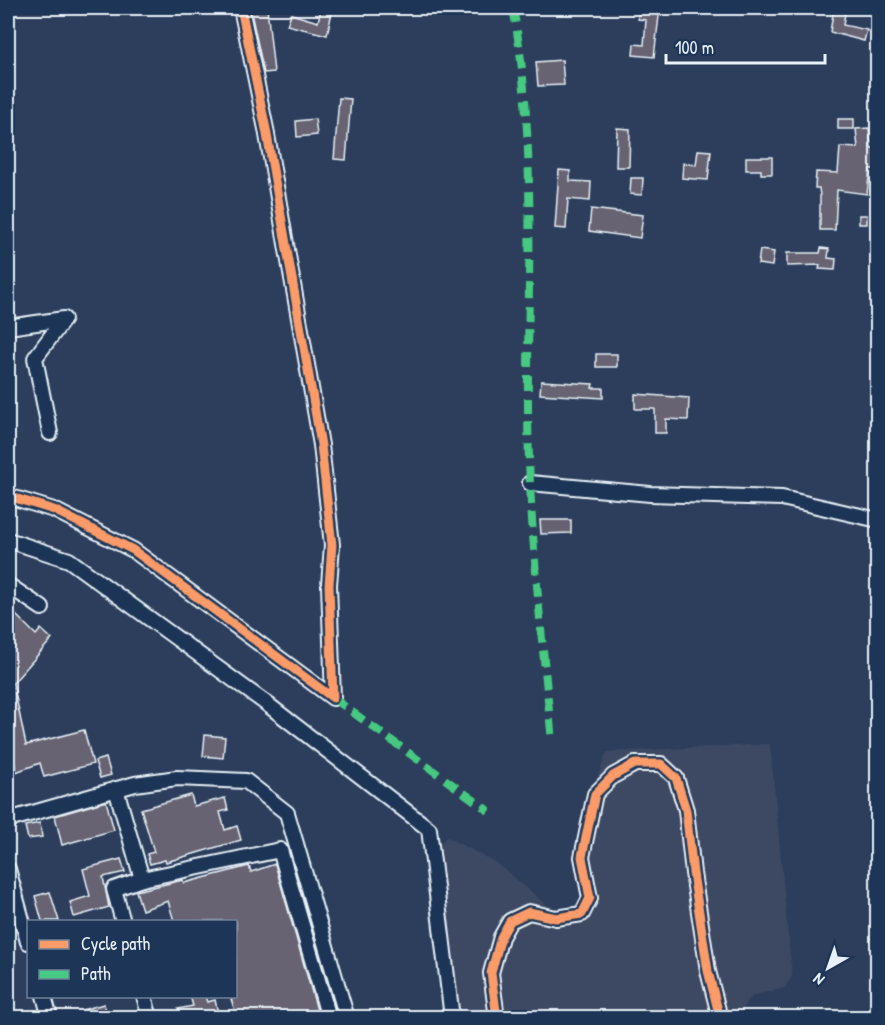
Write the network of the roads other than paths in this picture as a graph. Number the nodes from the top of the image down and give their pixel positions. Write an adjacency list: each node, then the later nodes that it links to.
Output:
1 (241, 8): 5 (street)
2 (8, 327): 3 (street)
3 (50, 433)
4 (530, 483): 6 (street)
5 (8, 496)
6 (878, 520)
7 (8, 540): 22 (street)
8 (8, 585): 9 (street)
9 (42, 608)
10 (116, 789): 11 (street); 13 (street); 21 (street)
11 (8, 820)
12 (8, 869): 15 (street)
13 (142, 879): 14 (street); 20 (street)
14 (123, 920)
15 (27, 938)
16 (45, 998): 18 (street)
17 (145, 998): 19 (street)
18 (50, 1017)
19 (150, 1017)
20 (329, 1017)
21 (347, 1017)
22 (452, 1017)
23 (497, 1017): 24 (street)
24 (720, 1017)

